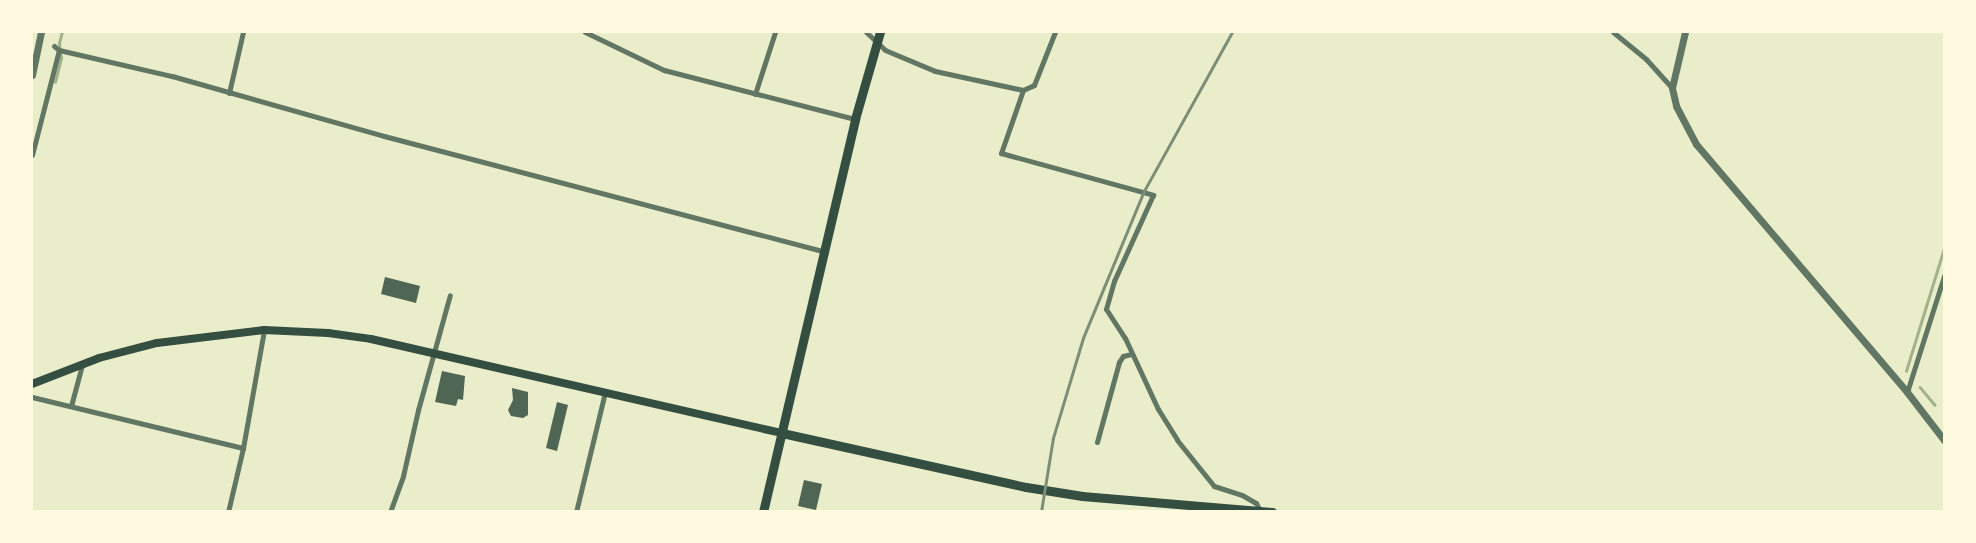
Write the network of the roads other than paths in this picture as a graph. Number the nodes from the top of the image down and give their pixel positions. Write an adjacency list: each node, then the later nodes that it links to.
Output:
1 (41, 32): 11 (street)
2 (243, 32): 14 (street)
3 (585, 32): 15 (street)
4 (775, 32): 15 (street)
5 (866, 32): 10 (street)
6 (880, 32): 10 (highway)
7 (1055, 32): 13 (street)
8 (1613, 32): 12 (street)
9 (1685, 32): 12 (street)
10 (877, 42): 13 (street); 16 (highway)
11 (32, 75)
12 (1672, 88): 27 (street)
13 (1023, 90): 23 (street)
14 (229, 93): 17 (street); 18 (street)
15 (755, 94): 16 (street)
16 (855, 118): 18 (highway)
17 (32, 155)
18 (826, 252): 30 (highway)
19 (1944, 276): 27 (street)
20 (450, 295): 22 (street)
21 (264, 330): 22 (main road); 24 (main road); 33 (street)
22 (433, 353): 26 (main road); 36 (street)
23 (1131, 354): 32 (street); 34 (street)
24 (82, 365): 25 (main road); 29 (street)
25 (32, 384)
26 (605, 391): 30 (main road); 37 (street)
27 (1907, 392): 31 (street)
28 (32, 397): 29 (street)
29 (71, 406): 33 (street)
30 (782, 433): 34 (highway); 38 (highway)
31 (1944, 440)
32 (1097, 442)
33 (243, 449): 35 (street)
34 (1260, 511): 39 (highway)
35 (228, 512)
36 (390, 512)
37 (576, 512)
38 (763, 512)
39 (1272, 512)

